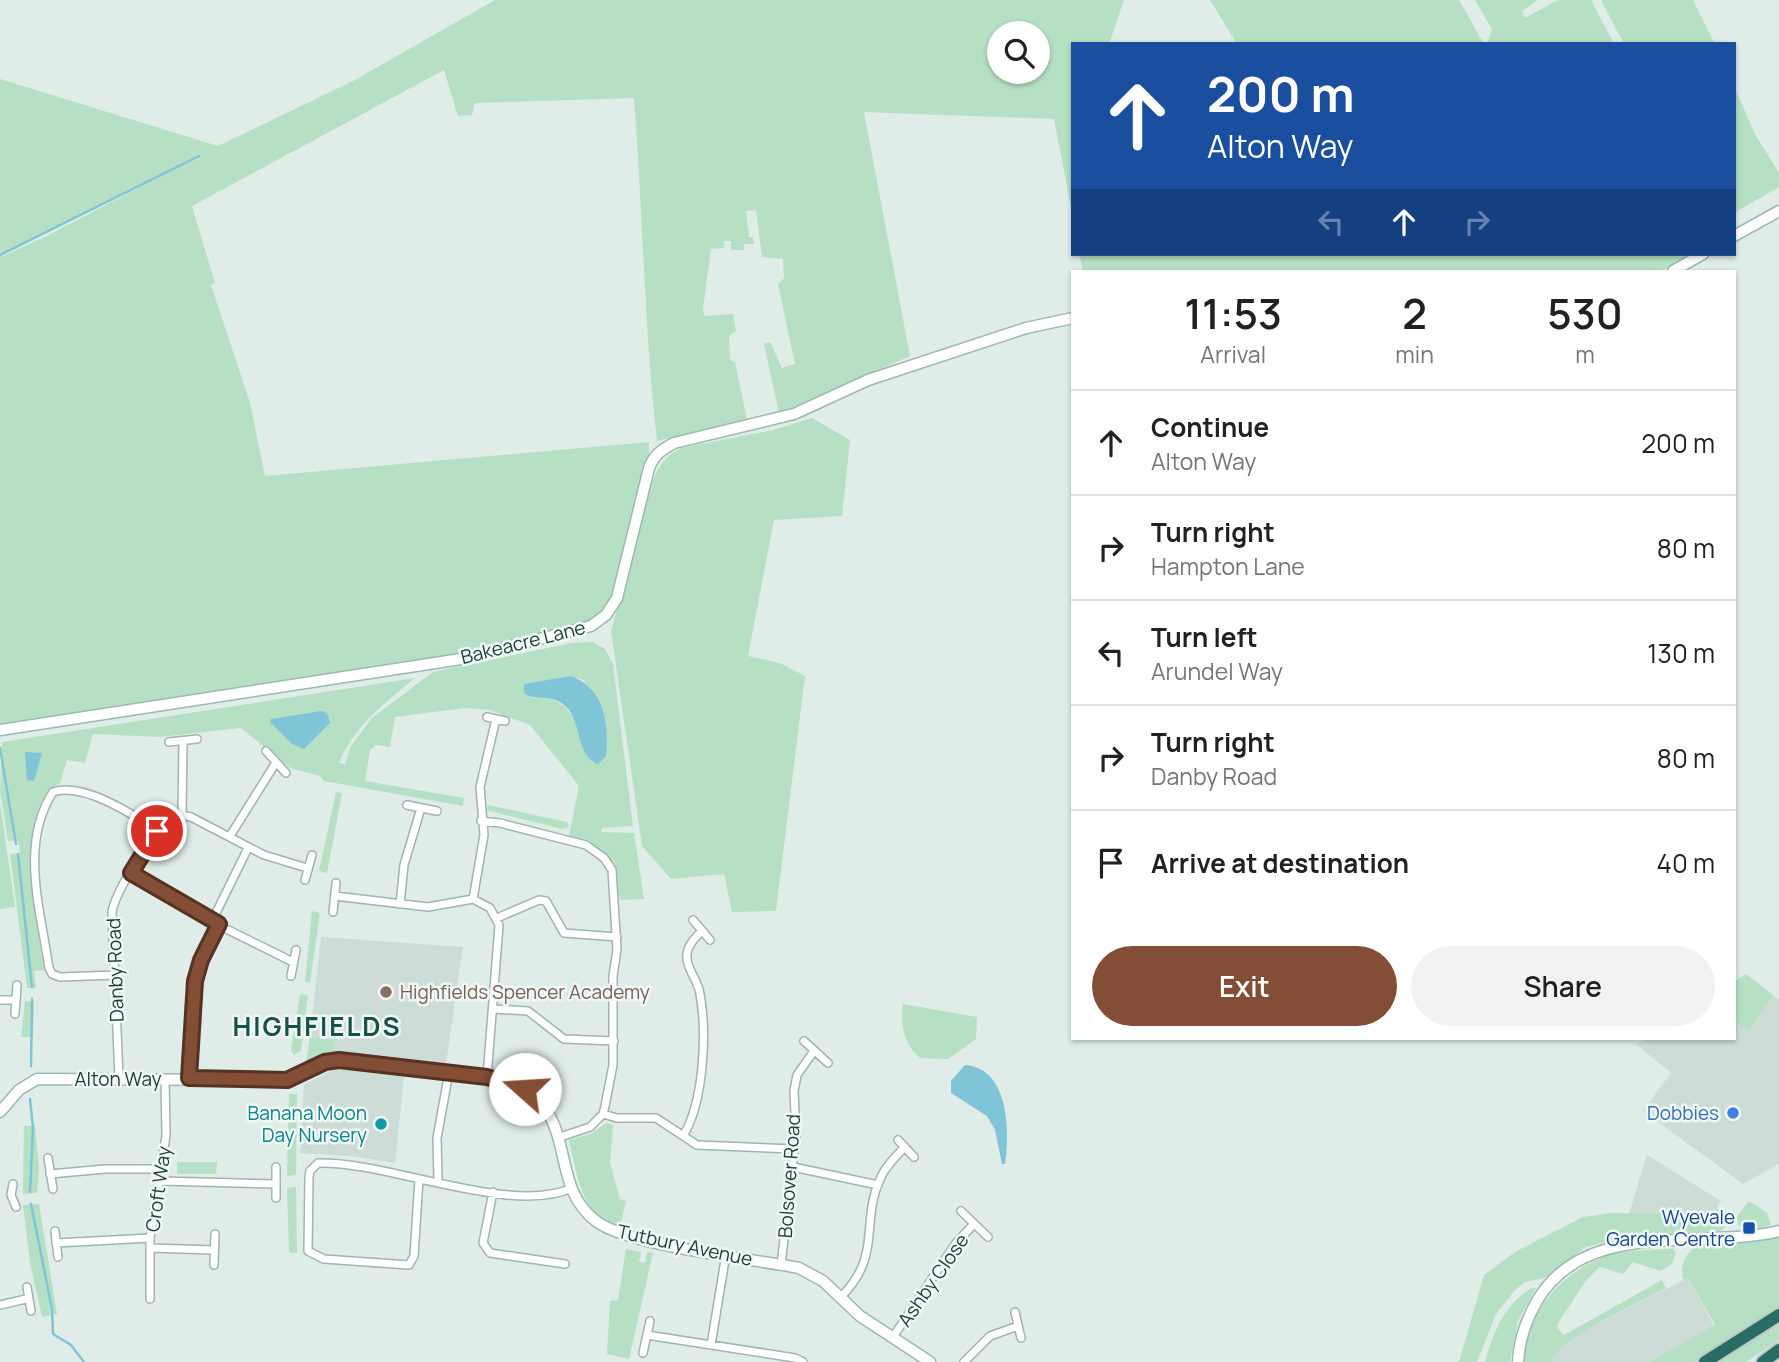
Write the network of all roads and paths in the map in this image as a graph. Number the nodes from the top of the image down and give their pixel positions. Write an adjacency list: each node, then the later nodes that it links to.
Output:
1 (1779, 211): 2 (street)
2 (1736, 235)
3 (1699, 256): 4 (street)
4 (1675, 270)
5 (1071, 318): 9 (street, Bakeacre Lane)
6 (487, 717): 7 (street)
7 (496, 719): 8 (street); 20 (street)
8 (505, 721)
9 (0, 730)
10 (197, 739): 11 (street)
11 (183, 741): 12 (street); 19 (street)
12 (169, 742)
13 (266, 751): 14 (street)
14 (275, 764): 15 (street); 22 (street)
15 (286, 773)
16 (407, 805): 17 (street)
17 (421, 808): 18 (street); 31 (street)
18 (437, 811)
19 (182, 815): 21 (street, Danby Road); 22 (street)
20 (481, 821): 30 (street); 37 (street)
21 (157, 831): 26 (street, Danby Road); 41 (street)
22 (230, 836): 23 (street)
23 (248, 848): 25 (street); 35 (street)
24 (312, 855): 25 (street)
25 (307, 868): 27 (street)
26 (131, 873): 35 (street); 41 (street, Danby Road)
27 (305, 880)
28 (336, 883): 29 (street)
29 (335, 896): 31 (street); 32 (street)
30 (473, 899): 31 (street); 33 (street)
31 (400, 904)
32 (333, 912)
33 (497, 918): 37 (street); 46 (street)
34 (693, 920): 36 (street)
35 (215, 922): 40 (street); 55 (street)
36 (702, 931): 38 (street); 60 (street)
37 (617, 937): 48 (street)
38 (710, 940)
39 (296, 950): 40 (street)
40 (293, 962): 42 (street)
41 (116, 975): 54 (street, Danby Road)
42 (291, 976)
43 (17, 985): 45 (street)
44 (0, 1000): 45 (street)
45 (15, 1000): 47 (street)
46 (494, 1009): 48 (street); 53 (street)
47 (15, 1014)
48 (614, 1041): 59 (street)
49 (804, 1041): 50 (street)
50 (814, 1051): 51 (street); 64 (street, Bolsover Road)
51 (828, 1063)
52 (449, 1072): 53 (street, Tutbury Avenue); 57 (street, Tutbury Avenue); 73 (street)
53 (487, 1077): 61 (street, Tutbury Avenue)
54 (119, 1078): 56 (street, Alton Way); 58 (street, Alton Way)
55 (189, 1078): 56 (street, Alton Way); 57 (street, Alton Way)
56 (165, 1079): 69 (street, Croft Way)
57 (291, 1079)
58 (0, 1112)
59 (603, 1114): 60 (street); 61 (street)
60 (683, 1136): 64 (street)
61 (560, 1137): 77 (street, Tutbury Avenue)
62 (898, 1140): 63 (street)
63 (905, 1147): 65 (street); 76 (street)
64 (794, 1149): 68 (street, Bolsover Road)
65 (914, 1157)
66 (48, 1158): 70 (street)
67 (276, 1167): 75 (street)
68 (793, 1167): 76 (street); 98 (street, Bolsover Road)
69 (162, 1169): 70 (street); 72 (street, Croft Way)
70 (51, 1174): 78 (street)
71 (419, 1179): 71 (street); 73 (street)
72 (161, 1181): 75 (street); 90 (street, Croft Way)
73 (438, 1182): 79 (street)
74 (13, 1184): 81 (street)
75 (276, 1184): 82 (street)
76 (878, 1185): 100 (street)
77 (572, 1188): 79 (street); 94 (street, Tutbury Avenue)
78 (52, 1189)
79 (492, 1192): 96 (street)
80 (0, 1195): 81 (street)
81 (11, 1195): 83 (street)
82 (276, 1198)
83 (16, 1208)
84 (961, 1211): 85 (street, Ashby Close)
85 (974, 1224): 89 (street, Ashby Close); 110 (street, Ashby Close)
86 (55, 1231): 91 (street)
87 (1779, 1231): 119 (street)
88 (215, 1234): 93 (street)
89 (988, 1237)
90 (150, 1238): 91 (street); 92 (street, Croft Way)
91 (56, 1243): 95 (street)
92 (150, 1248): 93 (street); 102 (street, Croft Way)
93 (214, 1250): 97 (street)
94 (726, 1254): 98 (street, Tutbury Avenue); 112 (street)
95 (58, 1257)
96 (565, 1264)
97 (214, 1265)
98 (782, 1265): 100 (street, Tutbury Avenue)
99 (27, 1287): 101 (street)
100 (840, 1298): 110 (street, Tutbury Avenue)
101 (26, 1299): 103 (street); 104 (street)
102 (150, 1299)
103 (0, 1305)
104 (31, 1311)
105 (1015, 1312): 108 (street)
106 (1779, 1315): 120 (highway)
107 (650, 1321): 109 (street)
108 (1018, 1326): 111 (street); 118 (street)
109 (647, 1335): 112 (street); 114 (street)
110 (894, 1337): 115 (street, Tutbury Avenue)
111 (1021, 1338)
112 (711, 1345): 116 (street)
113 (1779, 1350): 121 (highway)
114 (643, 1353)
115 (918, 1358): 117 (street, Tutbury Avenue)
116 (803, 1362)
117 (930, 1362)
118 (964, 1362)
119 (1518, 1362)
120 (1706, 1362)
121 (1763, 1362)

